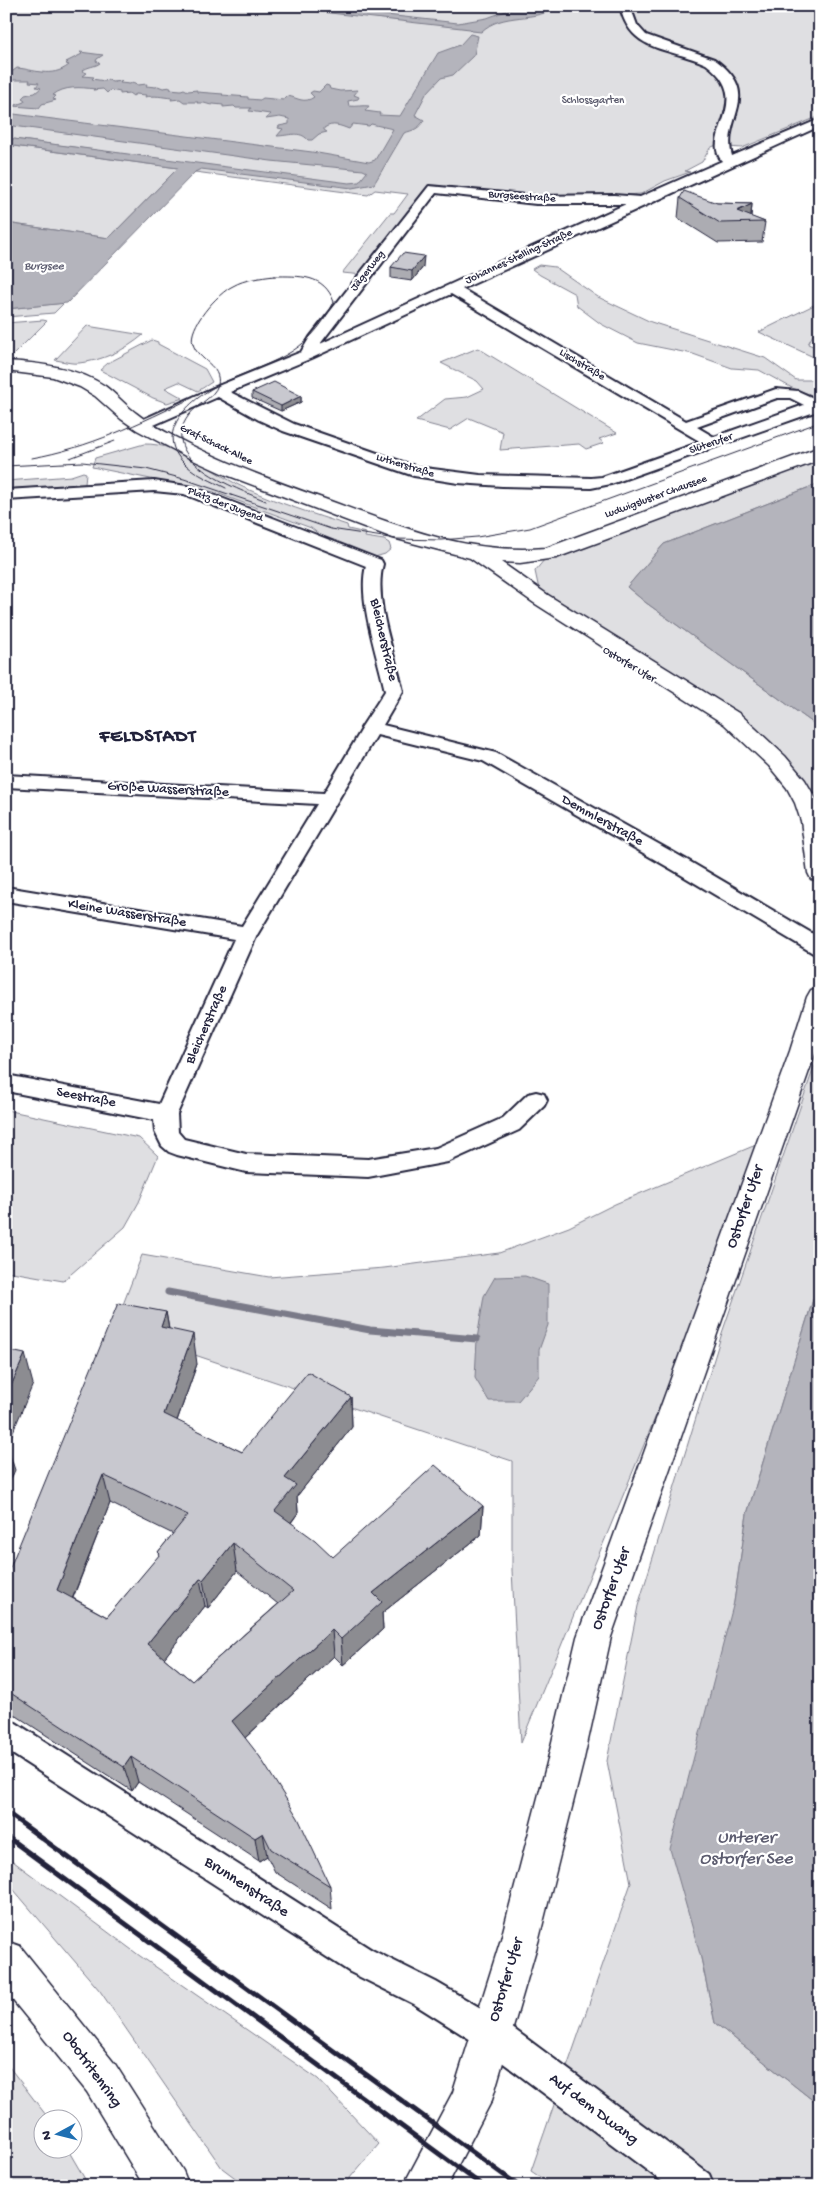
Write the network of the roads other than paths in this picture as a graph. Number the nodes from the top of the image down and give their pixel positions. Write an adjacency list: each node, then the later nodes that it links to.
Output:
1 (625, 6): 3 (street)
2 (820, 122): 3 (street, Johannes-Stelling-Straße)
3 (732, 161): 5 (street, Johannes-Stelling-Straße)
4 (433, 189): 5 (street, Burgseestraße); 7 (street, Jägerweg)
5 (640, 202): 6 (street, Johannes-Stelling-Straße)
6 (451, 288): 7 (street, Johannes-Stelling-Straße); 12 (street, Lischstraße)
7 (307, 355): 9 (street, Johannes-Stelling-Straße)
8 (6, 365): 11 (street, Graf-Schack-Allee)
9 (218, 391): 11 (street); 16 (street, Lutherstraße)
10 (818, 406): 12 (street, Slüterufer); 14 (street, Slüterufer)
11 (151, 421): 18 (street, Graf-Schack-Allee); 21 (street, Graf-Schack-Allee)
12 (685, 426): 14 (street, Lischstraße)
13 (820, 437): 20 (street, Ludwigsluster Chaussee)
14 (713, 443): 16 (street, Slüterufer)
15 (820, 452): 20 (street, Ludwigsluster Chaussee)
16 (606, 482)
17 (6, 495): 23 (street, Platz der Jugend)
18 (361, 518): 19 (street, Graf-Schack-Allee); 21 (street, Graf-Schack-Allee)
19 (417, 545): 21 (street, Graf-Schack-Allee); 22 (street, Graf-Schack-Allee)
20 (547, 546): 21 (street, Ludwigsluster Chaussee); 22 (street, Graf-Schack-Allee); 25 (street)
21 (466, 549): 22 (street, Ostorfer Ufer); 24 (street, Ostorfer Ufer)
22 (504, 563): 24 (street); 25 (street, Ostorfer Ufer)
23 (375, 564): 26 (street, Bleicherstraße)
24 (506, 591): 27 (street, Ostorfer Ufer)
25 (541, 598): 27 (street, Ostorfer Ufer)
26 (370, 728): 29 (street, Bleicherstraße); 33 (street, Demmlerstraße)
27 (751, 738): 30 (street, Ostorfer Ufer)
28 (6, 781): 29 (street, Große Wasserstraße)
29 (329, 799): 32 (street, Bleicherstraße)
30 (820, 873)
31 (6, 894): 32 (street, Kleine Wasserstraße)
32 (247, 934): 37 (street, Bleicherstraße)
33 (820, 948)
34 (820, 997): 40 (street, Ostorfer Ufer)
35 (6, 1083): 37 (street, Seestraße)
36 (536, 1100): 37 (street)
37 (166, 1114)
38 (6, 1733): 40 (street, Brunnenstraße)
39 (6, 1960): 41 (street, Obotritenring)
40 (491, 2033): 42 (street, Ostorfer Ufer); 43 (street, Auf dem Dwang)
41 (168, 2186)
42 (424, 2186)
43 (697, 2186)

